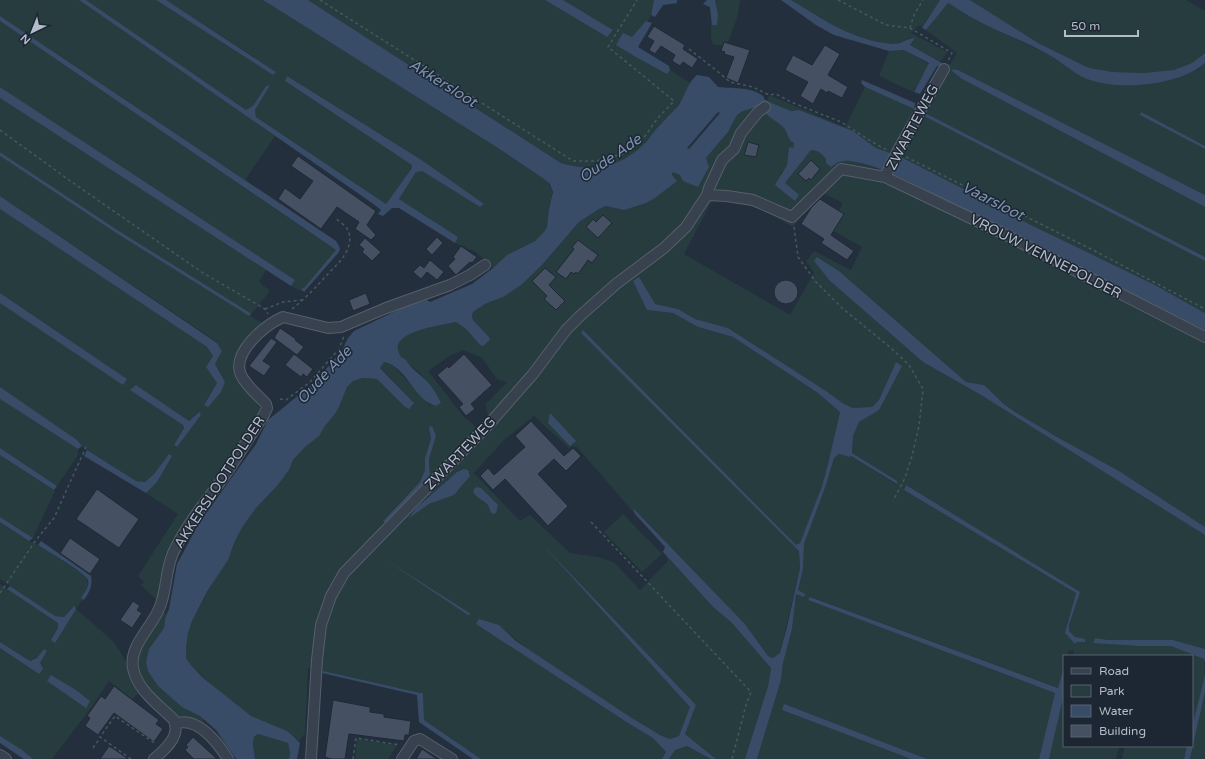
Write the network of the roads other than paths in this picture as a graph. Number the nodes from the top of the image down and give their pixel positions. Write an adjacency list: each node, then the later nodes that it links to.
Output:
1 (944, 69): 3 (street, ZWARTEWEG)
2 (765, 107): 4 (street, ZWARTEWEG)
3 (885, 177): 4 (street, ZWARTEWEG); 6 (street, VROUW VENNEPOLDER)
4 (708, 195): 12 (street, ZWARTEWEG)
5 (485, 265): 7 (street, AKKERSLOOTPOLDER)
6 (1205, 337)
7 (175, 724): 10 (street); 11 (street)
8 (0, 755): 9 (street)
9 (6, 759)
10 (154, 759)
11 (228, 759)
12 (311, 759)
13 (402, 759): 14 (street)
14 (452, 759)

